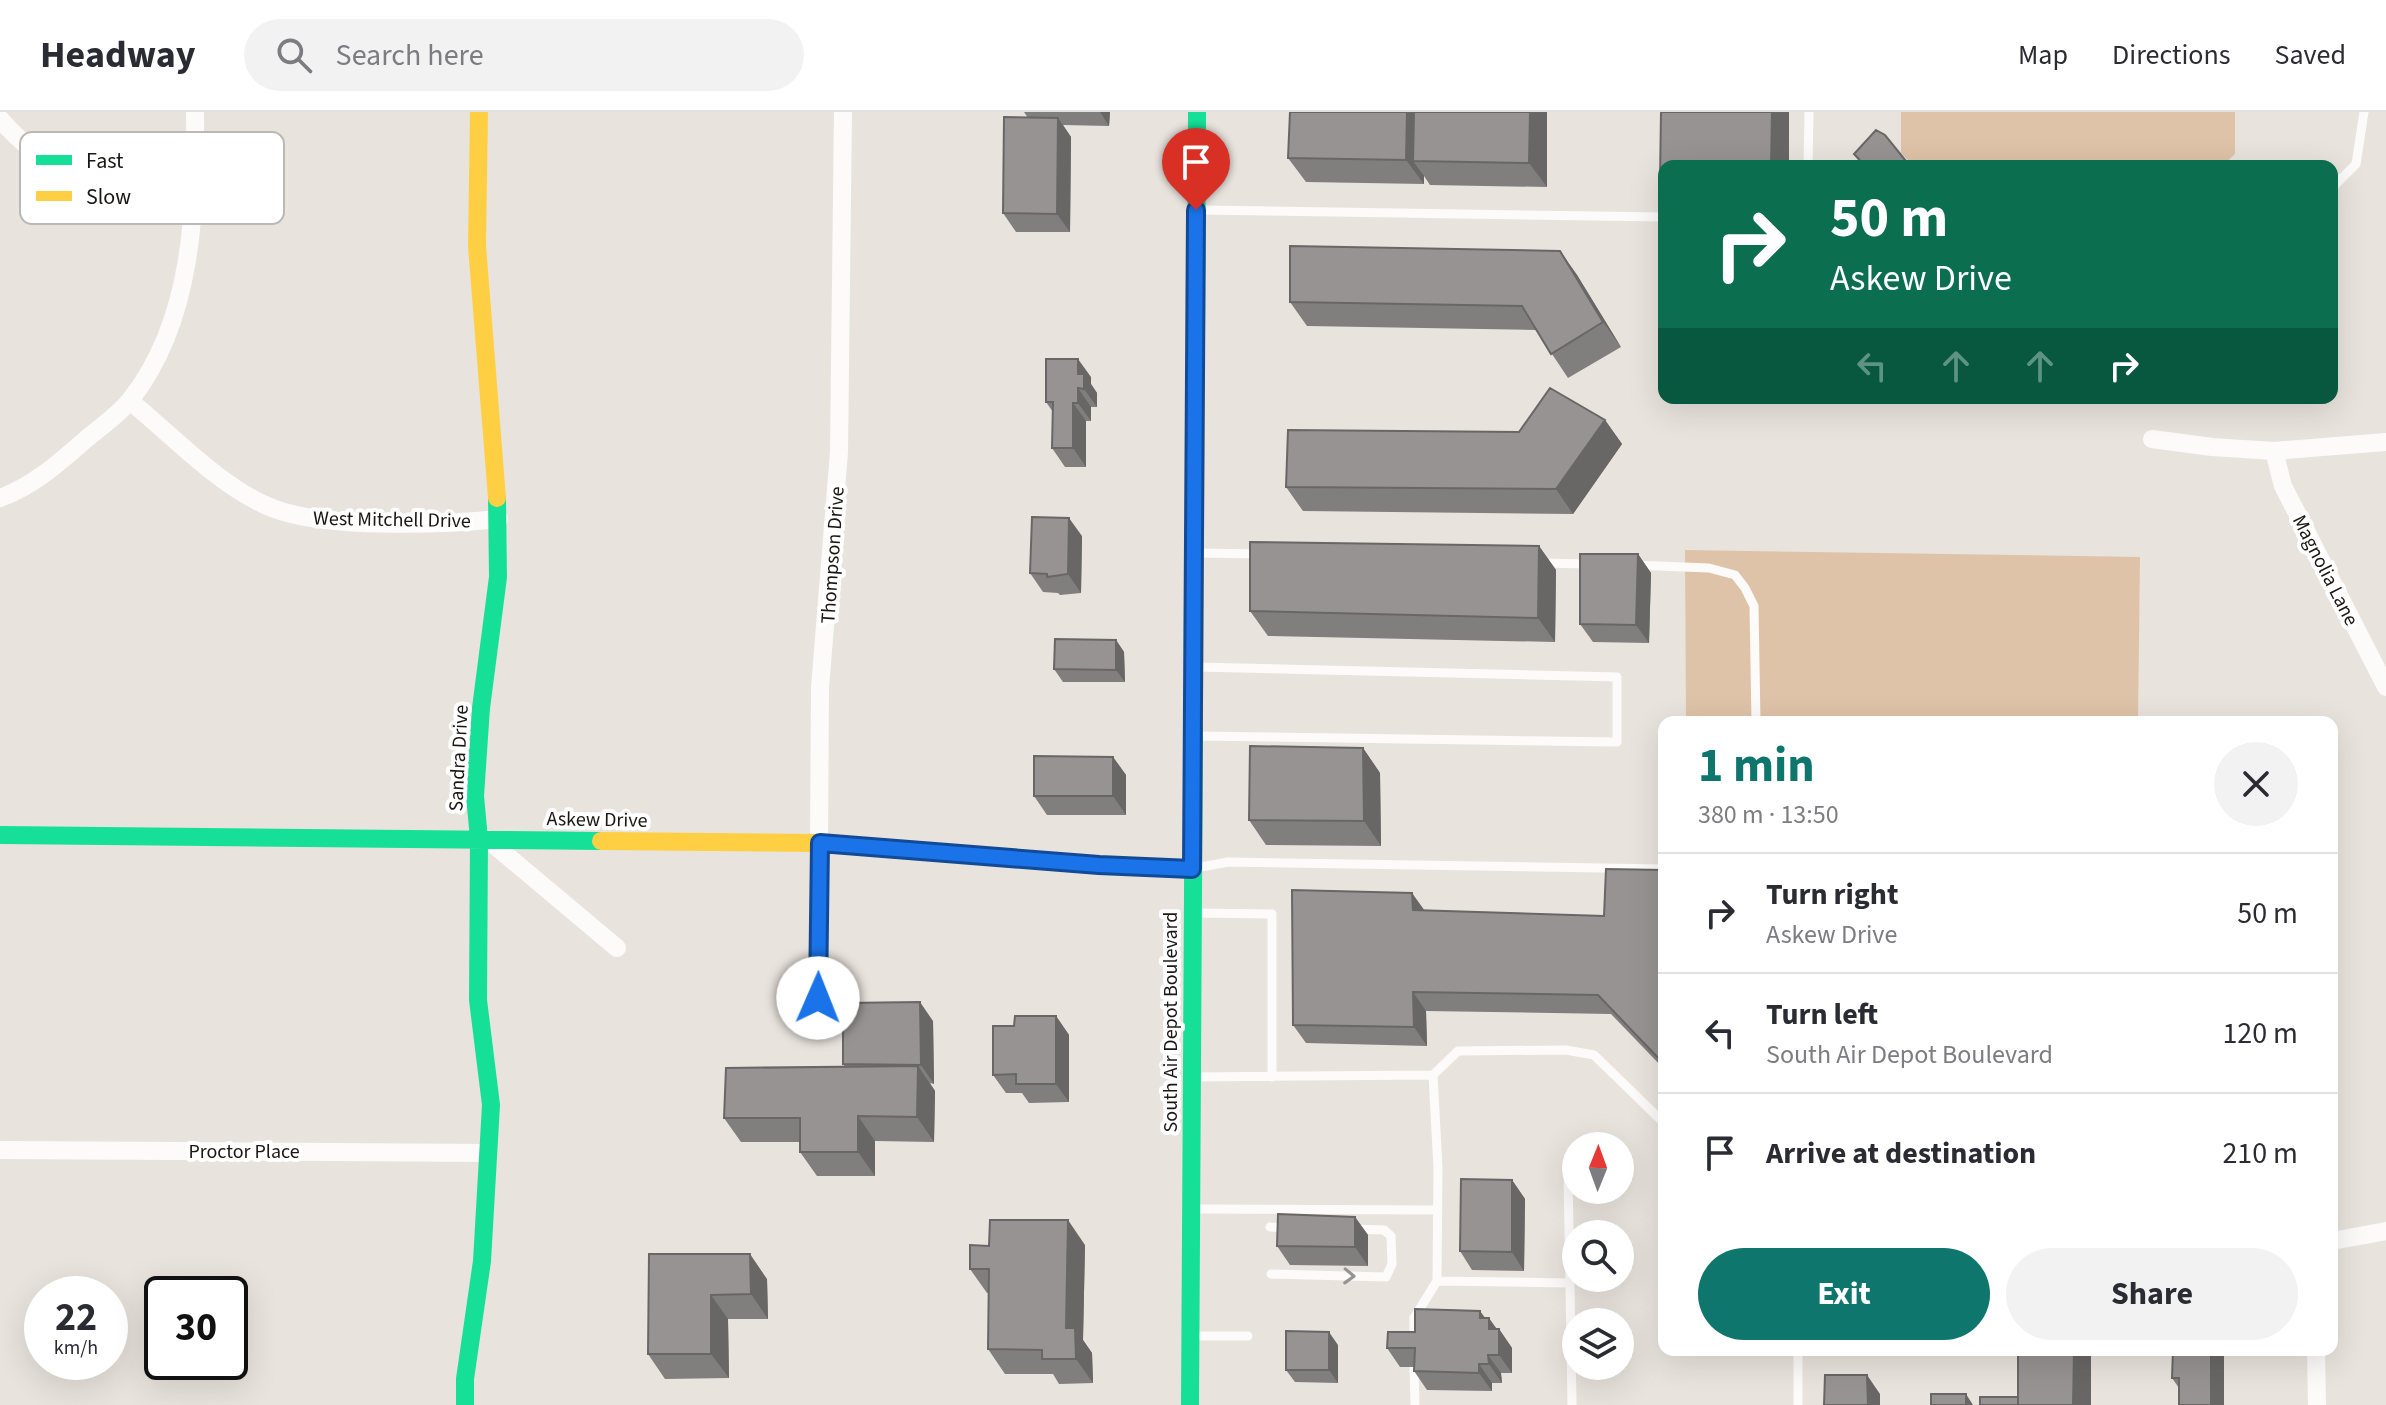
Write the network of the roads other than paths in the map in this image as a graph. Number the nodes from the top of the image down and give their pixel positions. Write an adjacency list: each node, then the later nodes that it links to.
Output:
1 (195, 112): 8 (street)
2 (479, 112): 20 (street, Sandra Drive)
3 (843, 112): 32 (street, Thompson Drive)
4 (1197, 112): 12 (street, South Air Depot Boulevard)
5 (1809, 112): 10 (lane)
6 (2364, 112): 11 (lane)
7 (0, 119): 9 (street)
8 (194, 132)
9 (20, 141)
10 (1808, 160)
11 (2338, 182)
12 (1196, 210): 13 (lane); 21 (street, South Air Depot Boulevard)
13 (1658, 217)
14 (191, 224): 15 (street)
15 (130, 401): 19 (street); 20 (street, West Mitchell Drive)
16 (2152, 439): 18 (street)
17 (2386, 442): 18 (street)
18 (2274, 451): 27 (street, Magnolia Lane)
19 (0, 498)
20 (499, 519): 31 (street, Sandra Drive)
21 (1194, 553): 22 (lane); 26 (street, South Air Depot Boulevard)
22 (1272, 555)
23 (1538, 563): 24 (lane)
24 (1600, 564)
25 (1616, 565): 28 (lane)
26 (1194, 667): 29 (street, South Air Depot Boulevard); 29 (lane)
27 (2386, 687)
28 (1756, 716)
29 (1193, 736): 33 (street, South Air Depot Boulevard)
30 (0, 835): 31 (street, Askew Drive)
31 (483, 839): 32 (street, Askew Drive); 36 (street); 43 (street, Sandra Drive)
32 (820, 843): 33 (street, Askew Drive); 37 (street, Thompson Drive)
33 (1192, 869): 34 (lane); 35 (street, South Air Depot Boulevard)
34 (1658, 869)
35 (1192, 913): 39 (street, South Air Depot Boulevard); 40 (lane)
36 (617, 948)
37 (818, 998)
38 (1433, 1075): 40 (lane); 41 (lane); 45 (lane)
39 (1192, 1077): 40 (lane); 44 (street, South Air Depot Boulevard)
40 (1272, 1077)
41 (1658, 1117)
42 (0, 1150): 43 (street, Proctor Place)
43 (488, 1153): 61 (street, Sandra Drive)
44 (1192, 1209): 45 (lane); 55 (street, South Air Depot Boulevard)
45 (1436, 1210): 52 (lane)
46 (1270, 1227): 47 (lane)
47 (1299, 1228)
48 (1341, 1229): 51 (lane, one-way to 48)
49 (2386, 1231): 50 (street)
50 (2338, 1240)
51 (1271, 1274)
52 (1437, 1281): 53 (lane); 57 (lane)
53 (1562, 1283)
54 (1569, 1292): 64 (lane)
55 (1190, 1336): 56 (lane); 62 (street, South Air Depot Boulevard)
56 (1248, 1336)
57 (1414, 1350)
58 (1798, 1356): 65 (lane)
59 (2316, 1356): 66 (street)
60 (1414, 1367): 63 (lane)
61 (465, 1405)
62 (1190, 1405)
63 (1415, 1405)
64 (1572, 1405)
65 (1798, 1405)
66 (2317, 1405)

